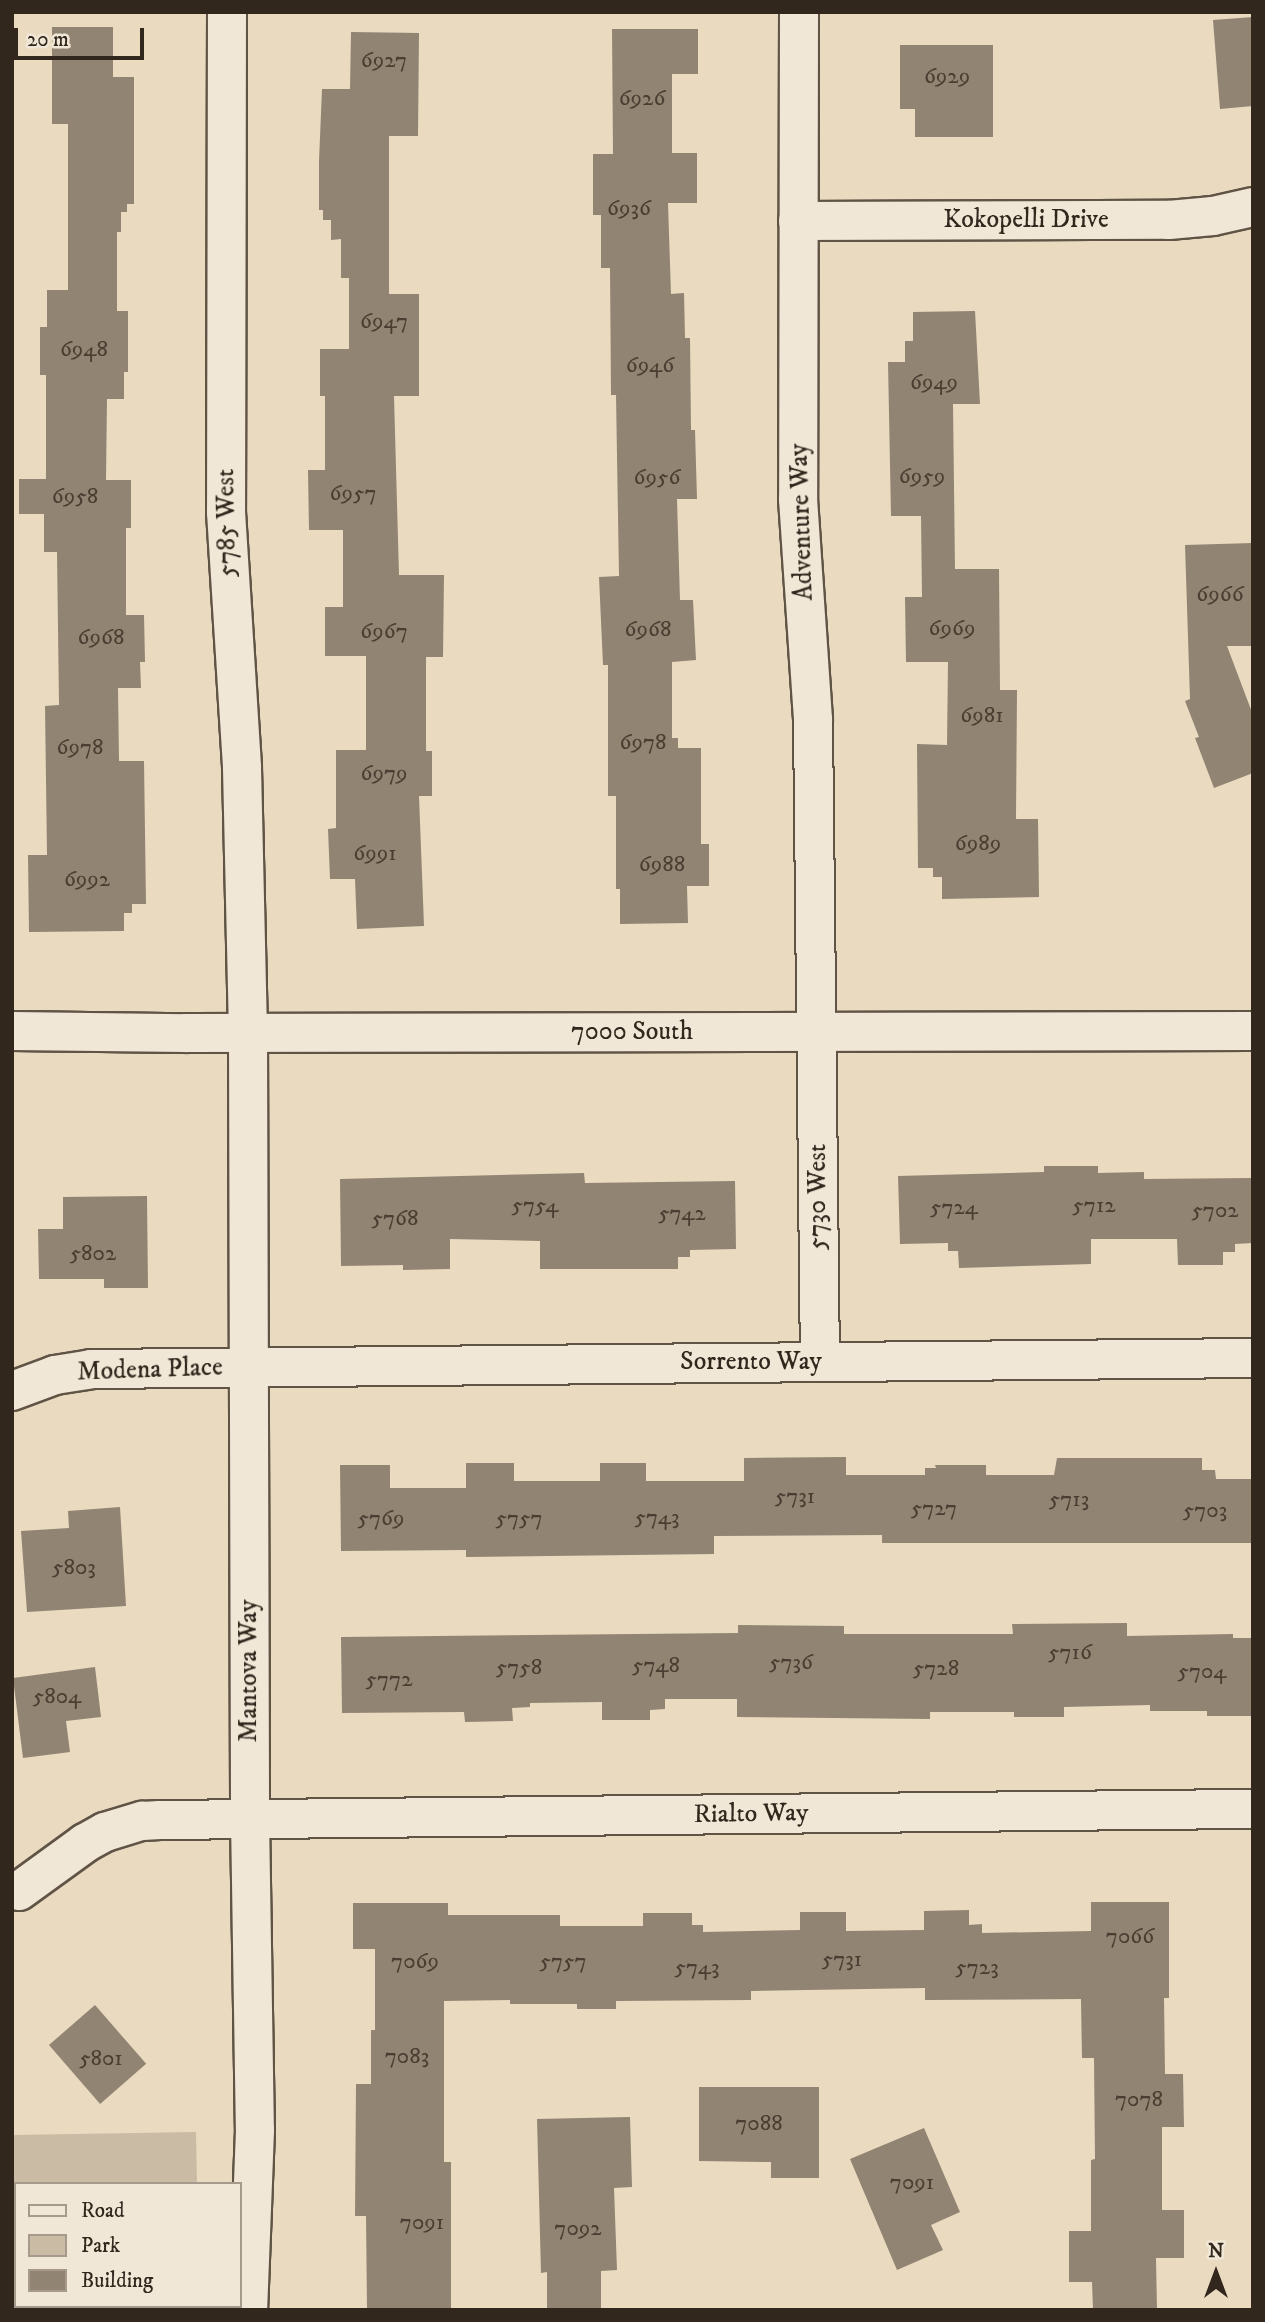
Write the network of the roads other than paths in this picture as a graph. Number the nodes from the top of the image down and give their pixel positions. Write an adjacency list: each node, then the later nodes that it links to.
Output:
1 (228, 12): 7 (street, 5785 West)
2 (799, 12): 4 (street, Adventure Way)
3 (1253, 207): 4 (street, Kokopelli Drive)
4 (798, 221): 8 (street, Adventure Way)
5 (12, 1031): 7 (street, 7000 South)
6 (1253, 1031): 8 (street, 7000 South)
7 (247, 1032): 8 (street, 7000 South); 11 (street, Mantova Way)
8 (817, 1032): 10 (street, 5730 West)
9 (1253, 1359): 10 (street, Sorrento Way)
10 (820, 1362): 11 (street, Sorrento Way)
11 (249, 1367): 12 (street, Modena Place); 14 (street, Mantova Way)
12 (12, 1391)
13 (1253, 1809): 14 (street, Rialto Way)
14 (250, 1818): 15 (street, Rialto Way); 16 (street, Mantova Way)
15 (19, 1891)
16 (248, 2310)

